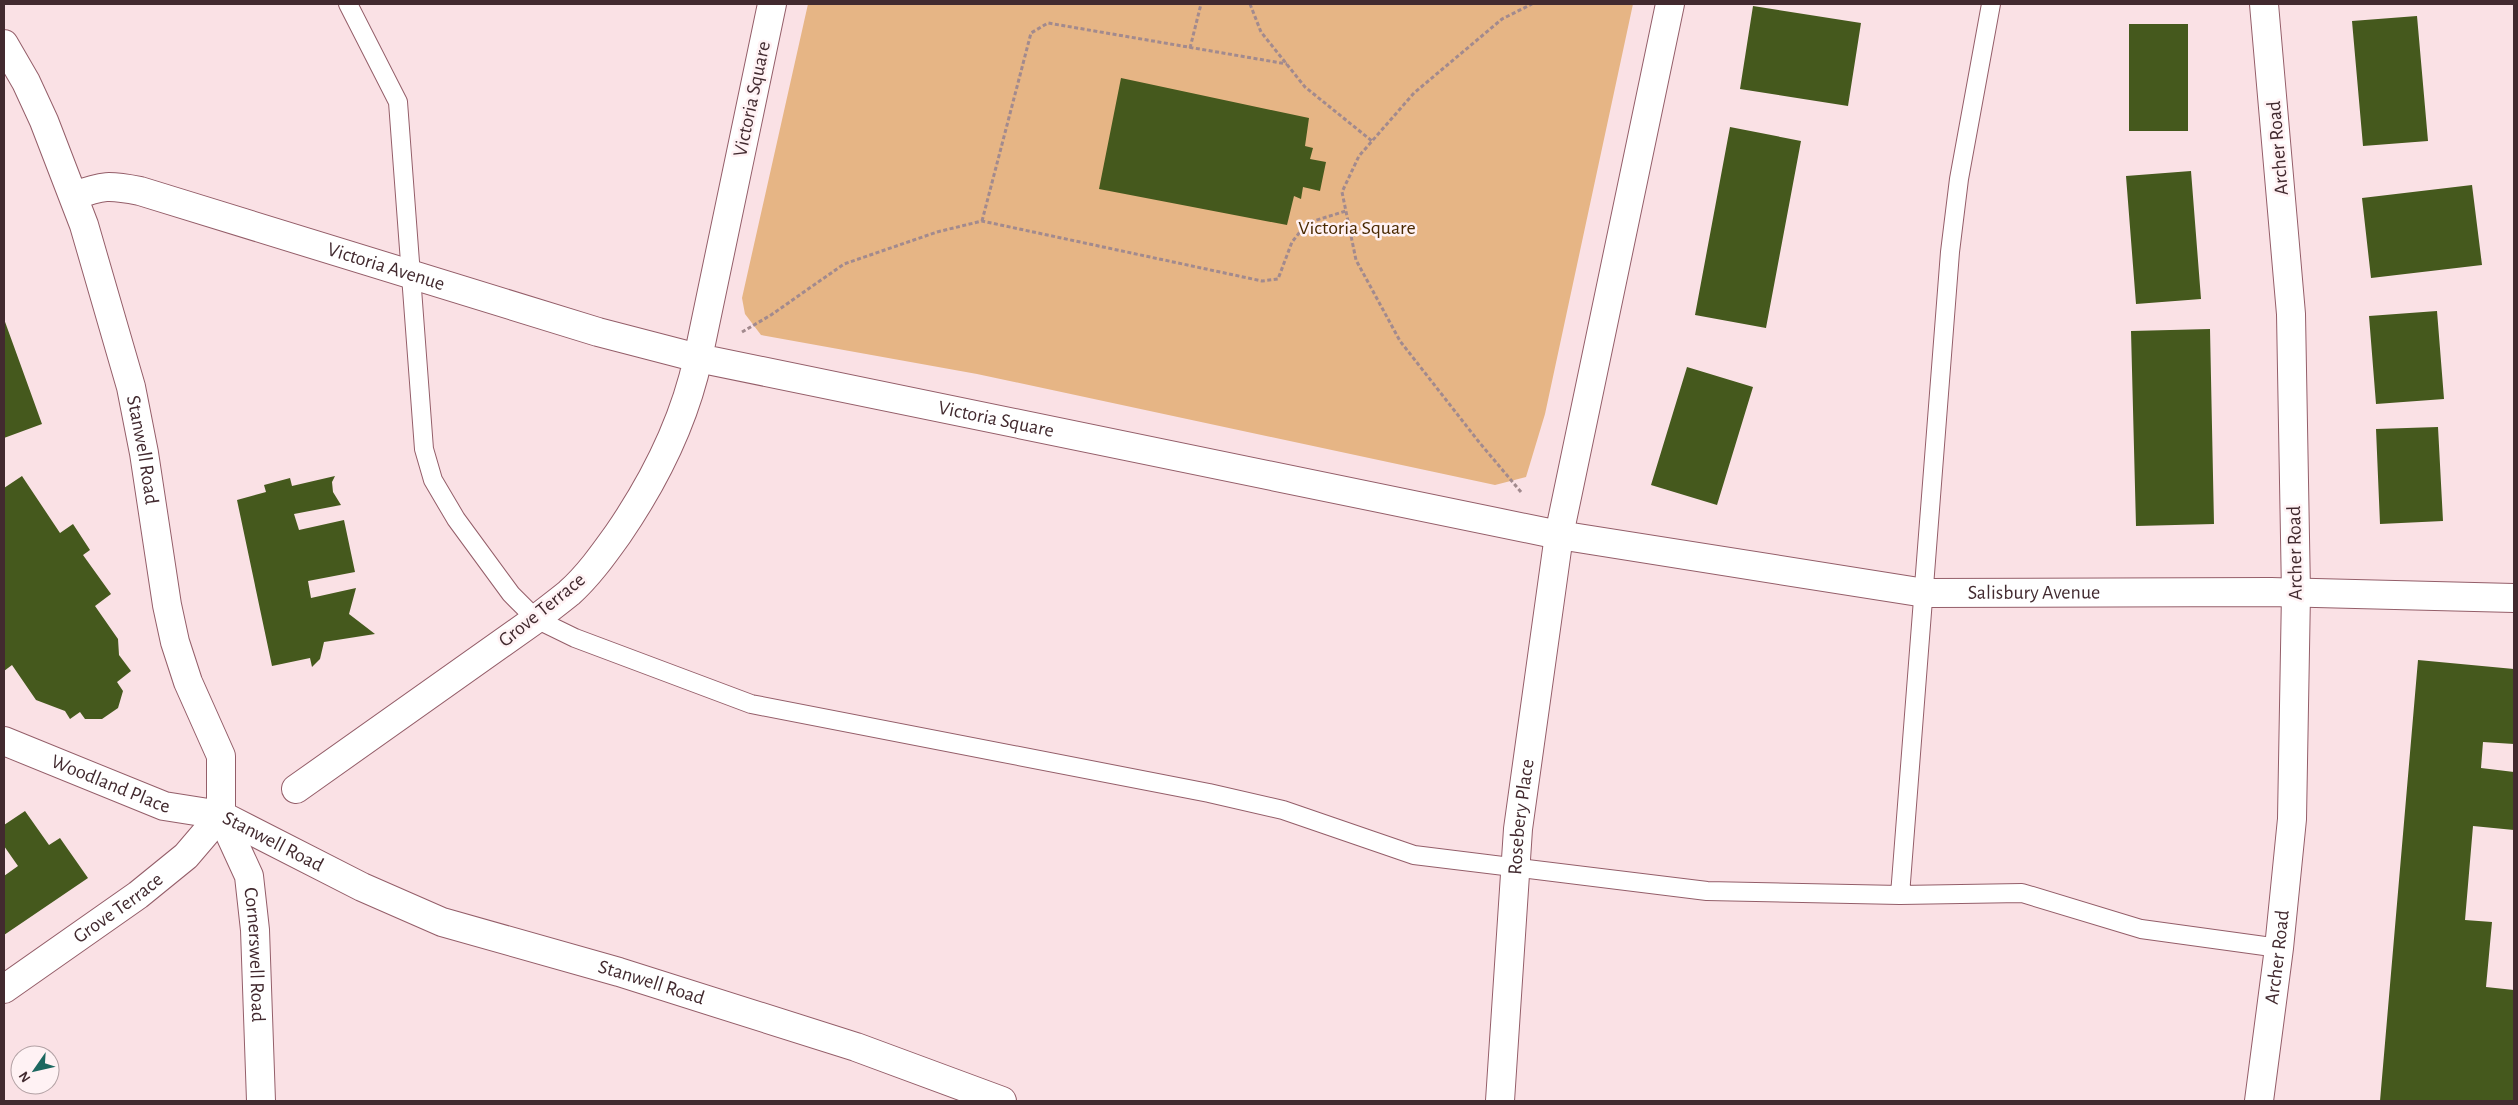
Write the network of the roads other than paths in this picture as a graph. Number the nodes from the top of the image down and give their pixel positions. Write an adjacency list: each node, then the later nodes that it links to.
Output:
1 (348, 4): 8 (lane)
2 (772, 4): 9 (street, Victoria Square)
3 (1670, 4): 10 (street)
4 (1991, 4): 11 (lane)
5 (2264, 4): 12 (street, Archer Road)
6 (4, 45): 7 (street, Stanwell Road)
7 (74, 196): 8 (street, Victoria Avenue); 17 (street, Stanwell Road)
8 (411, 275): 9 (street, Victoria Avenue); 14 (lane)
9 (698, 358): 10 (street, Victoria Square); 14 (street, Grove Terrace)
10 (1558, 535): 11 (street, Salisbury Avenue); 18 (street, Rosebery Place)
11 (1925, 593): 12 (street, Salisbury Avenue); 19 (lane)
12 (2296, 593): 13 (street, Salisbury Avenue); 20 (street, Archer Road)
13 (2514, 598)
14 (536, 619): 16 (street, Grove Terrace); 18 (lane)
15 (4, 741): 17 (street, Woodland Place)
16 (296, 789)
17 (221, 815): 21 (street, Grove Terrace); 22 (street, Cornerswell Road); 23 (street, Stanwell Road)
18 (1515, 866): 19 (lane); 24 (street, Rosebery Place)
19 (1900, 895): 20 (lane)
20 (2279, 948): 25 (street, Archer Road)
21 (4, 989)
22 (261, 1101)
23 (1002, 1101)
24 (1500, 1101)
25 (2259, 1101)

